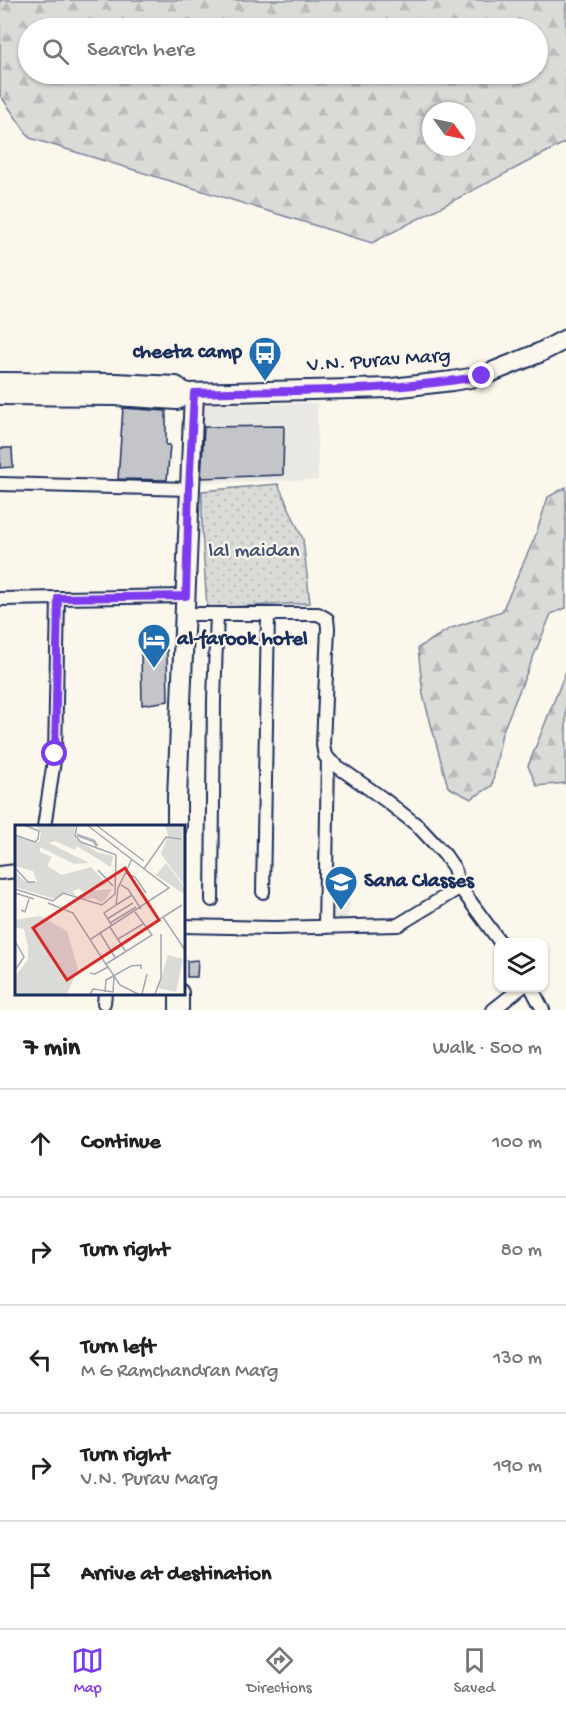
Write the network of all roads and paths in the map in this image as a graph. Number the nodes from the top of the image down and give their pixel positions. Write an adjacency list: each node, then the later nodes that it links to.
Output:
1 (566, 339): 3 (street, V.N. Purav Marg)
2 (5, 388): 3 (street, V.N. Purav Marg)
3 (190, 393): 5 (street)
4 (0, 484): 5 (street)
5 (189, 489): 6 (street)
6 (186, 596): 7 (street); 9 (street)
7 (58, 598): 8 (street); 13 (street)
8 (0, 599)
9 (184, 614): 10 (street); 14 (street)
10 (217, 614): 11 (street); 19 (street)
11 (268, 614): 12 (street); 18 (street)
12 (328, 758): 17 (street); 21 (street)
13 (44, 825)
14 (177, 825)
15 (15, 871): 16 (street)
16 (0, 873)
17 (459, 888): 21 (street); 22 (street)
18 (263, 892)
19 (212, 900)
20 (184, 926): 21 (street)
21 (326, 927)
22 (497, 938)
23 (516, 992): 25 (street)
24 (534, 992): 26 (street)
25 (493, 1010)
26 (543, 1010)

